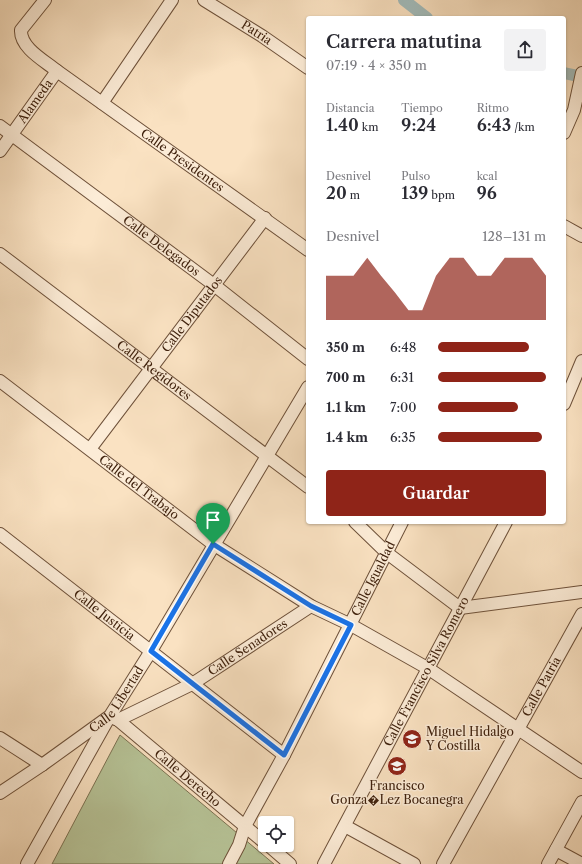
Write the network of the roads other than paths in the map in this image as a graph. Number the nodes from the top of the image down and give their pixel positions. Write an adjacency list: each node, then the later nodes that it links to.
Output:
1 (45, 0): 5 (street, Calle Presidentes)
2 (172, 0): 7 (street)
3 (204, 0): 4 (street, Patria)
4 (306, 67)
5 (57, 71): 7 (street, Calle Presidentes); 10 (street, Alameda)
6 (582, 73): 9 (street)
7 (102, 103): 12 (street, Calle Presidentes)
8 (0, 126): 10 (street, Calle Delegados)
9 (566, 129)
10 (12, 135): 11 (street, Alameda); 17 (street, Calle Delegados)
11 (0, 151)
12 (265, 218): 15 (street, Calle Presidentes); 17 (street, Calle Diputados)
13 (566, 227): 14 (street)
14 (582, 236)
15 (306, 248)
16 (0, 254): 20 (street, Calle Regidores)
17 (214, 285): 18 (street, Calle Delegados); 20 (street, Calle Diputados)
18 (306, 357)
19 (582, 361): 23 (street)
20 (151, 367): 24 (street, Calle Diputados); 25 (street, Calle Regidores)
21 (0, 381): 24 (street, Calle del Trabajo)
22 (306, 390): 25 (street, Calle Libertad)
23 (566, 399)
24 (90, 449): 31 (street, Calle del Trabajo)
25 (267, 456): 26 (street, Calle Regidores); 31 (street, Calle Libertad)
26 (306, 485)
27 (357, 524): 32 (street)
28 (401, 524): 32 (street, Calle Igualdad)
29 (505, 524): 35 (street, Calle Francisco Silva Romero)
30 (0, 534): 38 (street, Calle Justicia)
31 (213, 544): 34 (street, Calle del Trabajo); 38 (street, Calle Libertad)
32 (387, 553): 35 (street); 37 (street, Calle Igualdad)
33 (582, 592): 35 (street)
34 (311, 606): 37 (street, Calle del Trabajo); 40 (street, Calle Senadores)
35 (460, 608): 39 (street, Calle Francisco Silva Romero)
36 (582, 614): 42 (street, Calle Patria)
37 (351, 625): 39 (street, Calle del Trabajo); 44 (street, Calle Igualdad)
38 (151, 651): 40 (street, Calle Justicia); 41 (street, Calle Libertad)
39 (429, 669): 42 (street, Calle del Trabajo); 50 (street, Calle Francisco Silva Romero)
40 (192, 684): 41 (street, Calle Senadores); 44 (street, Calle Justicia)
41 (114, 718): 45 (street, Calle Libertad); 49 (street, Calle Derecho); 54 (street)
42 (517, 730): 46 (street, Calle del Trabajo); 59 (street, Calle Patria)
43 (0, 738): 45 (street)
44 (284, 755): 49 (street, Calle Igualdad)
45 (42, 765): 47 (street, Calle Libertad)
46 (582, 772)
47 (0, 792)
48 (582, 802): 52 (street)
49 (245, 826): 51 (street, Calle Derecho); 55 (street, Calle Igualdad)
50 (345, 826): 57 (street, Calle Francisco Silva Romero); 58 (street)
51 (258, 837)
52 (556, 850): 60 (street); 61 (street)
53 (276, 852): 56 (street)
54 (27, 864)
55 (229, 864)
56 (290, 864)
57 (324, 864)
58 (414, 864)
59 (443, 864)
60 (548, 864)
61 (582, 864)

